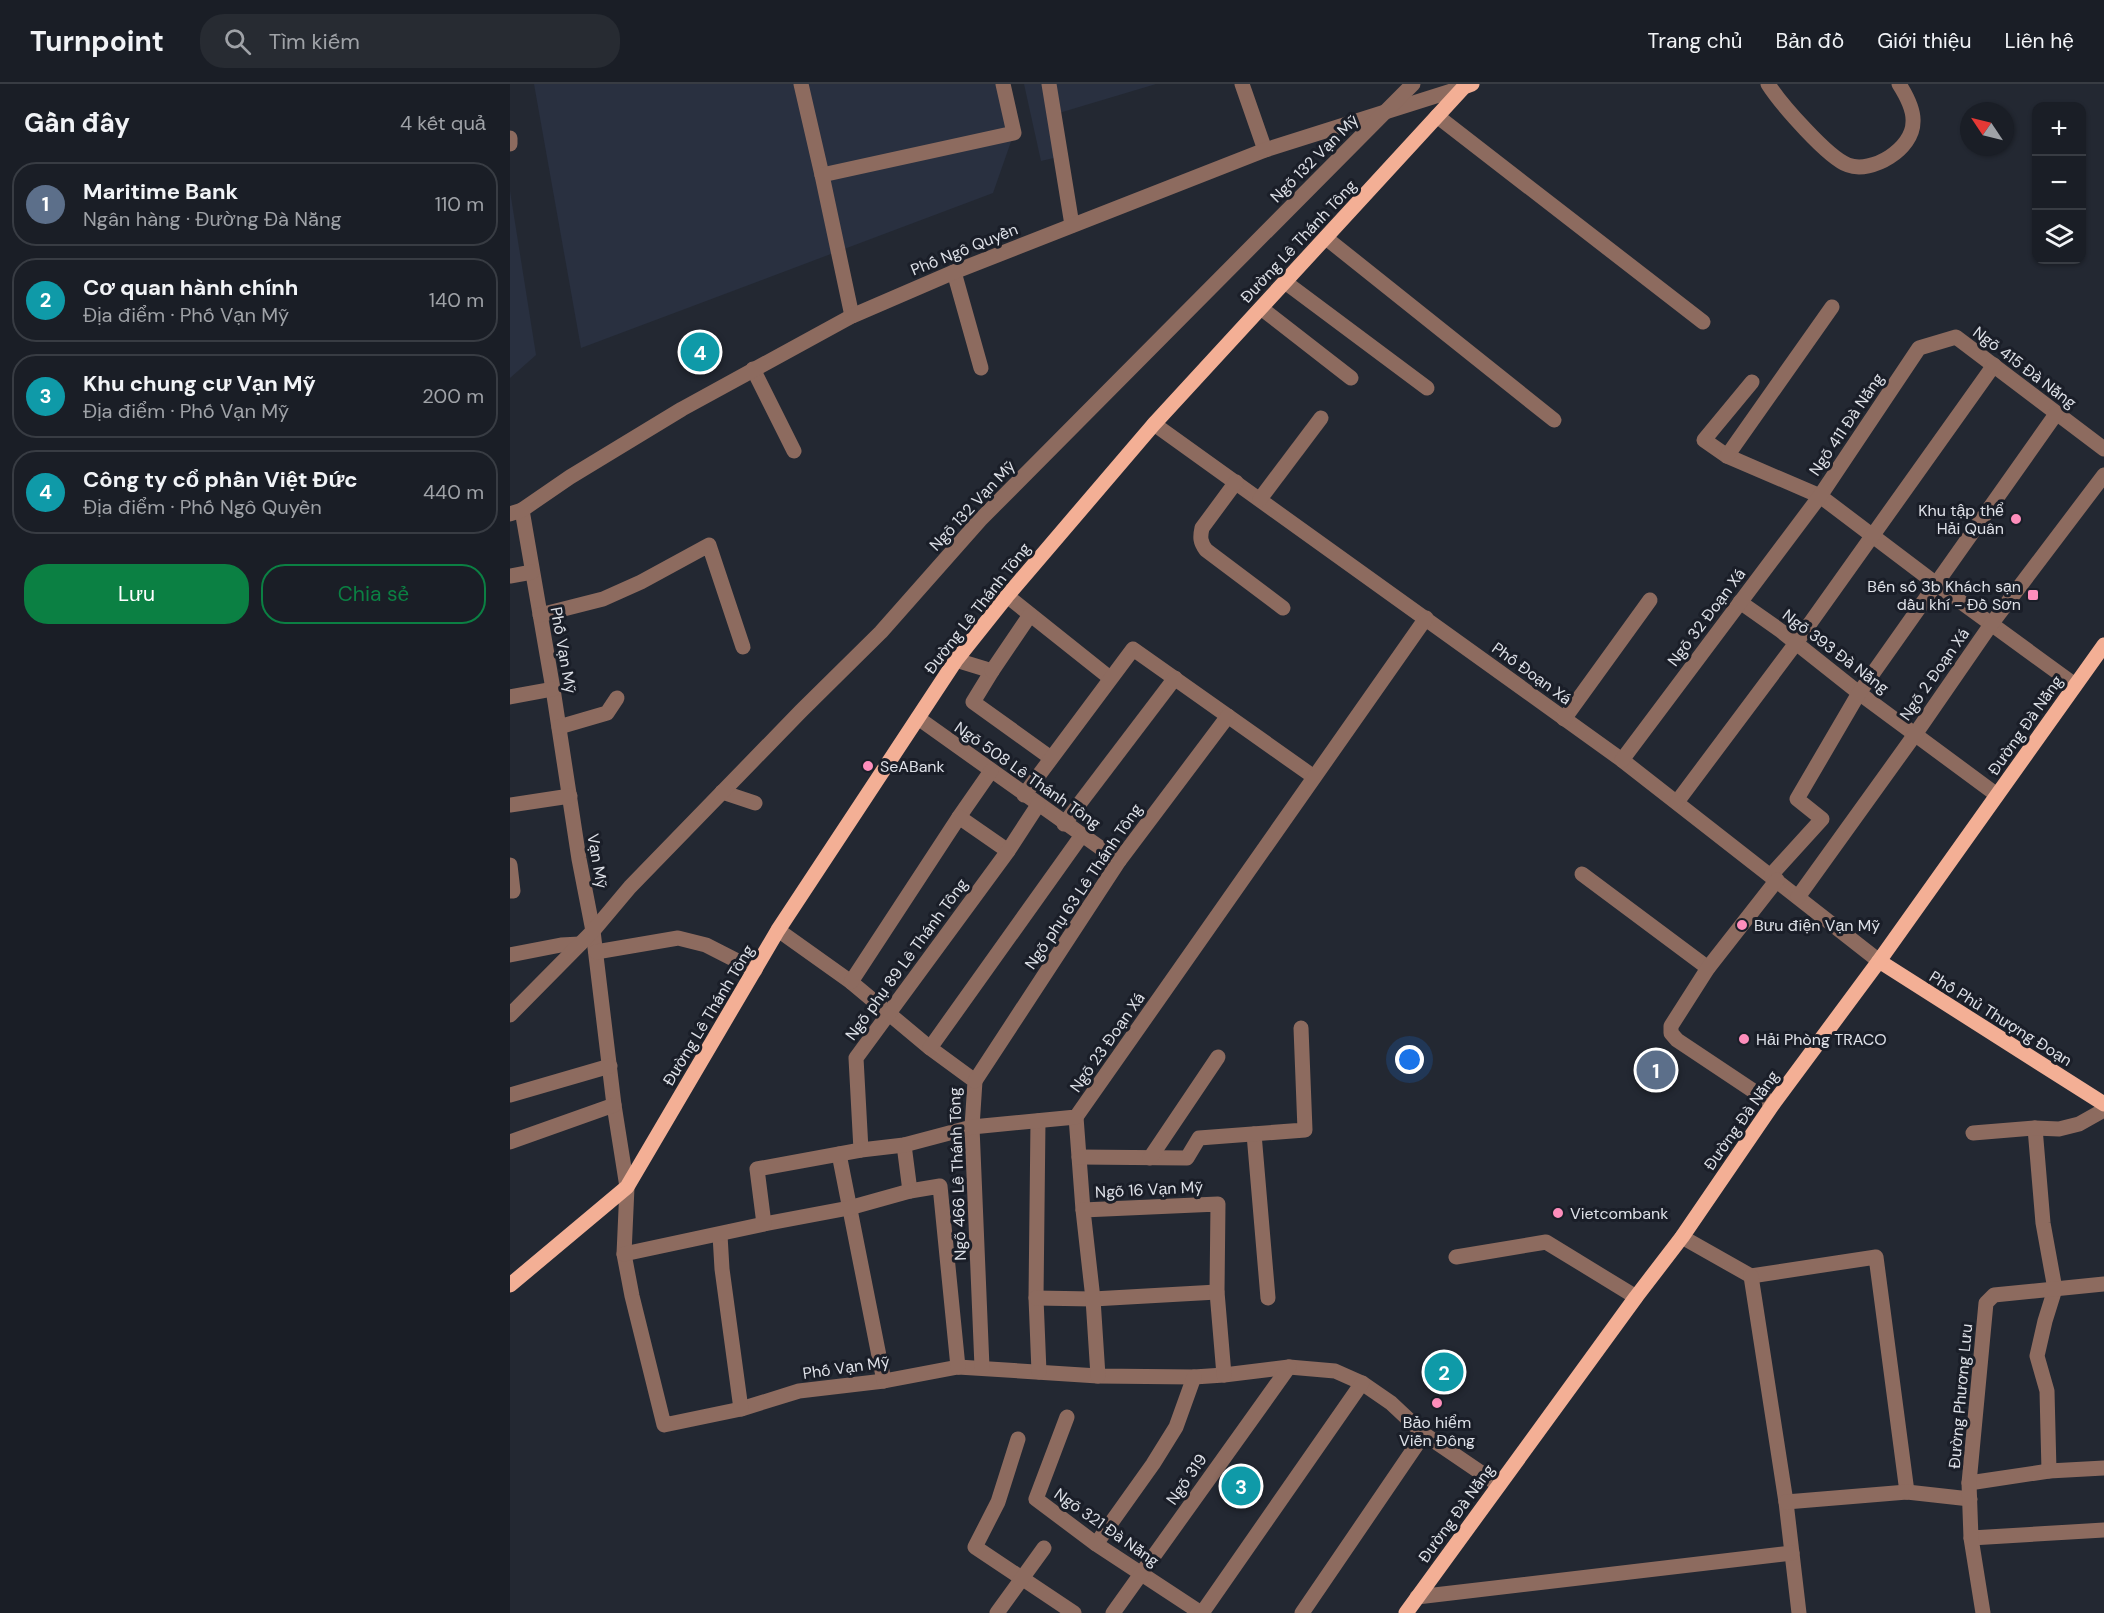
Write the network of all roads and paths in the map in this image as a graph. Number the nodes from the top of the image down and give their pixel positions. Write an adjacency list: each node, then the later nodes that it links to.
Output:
1 (801, 84): 14 (street)
2 (1003, 84): 14 (street)
3 (1049, 84): 15 (street)
4 (1242, 84): 13 (street)
5 (1413, 84): 9 (street, Ngõ 132 Vạn Mỹ)
6 (1768, 84): 7 (street)
7 (1899, 84)
8 (1468, 85): 9 (street, Phố Ngô Quyền); 10 (main road, Đường Lê Thánh Tông)
9 (1387, 111): 13 (street, Phố Ngô Quyền); 75 (street, Ngõ 132 Vạn Mỹ)
10 (1437, 116): 16 (main road, Đường Lê Thánh Tông); 22 (street)
11 (510, 138): 12 (street)
12 (510, 144)
13 (1265, 150): 15 (street, Phố Ngô Quyền)
14 (822, 175): 21 (street)
15 (1072, 225): 17 (street, Phố Ngô Quyền)
16 (1326, 238): 18 (main road, Đường Lê Thánh Tông); 32 (street)
17 (954, 272): 21 (street, Phố Ngô Quyền); 25 (street)
18 (1285, 282): 20 (main road, Đường Lê Thánh Tông); 29 (street)
19 (1832, 307): 36 (street)
20 (1261, 308): 27 (street); 33 (main road, Đường Lê Thánh Tông)
21 (852, 316): 26 (street, Phố Ngô Quyền)
22 (1703, 322)
23 (1919, 348): 24 (street, Ngõ 415 Đà Nẵng); 39 (street, Ngõ 411 Đà Nẵng)
24 (1994, 365): 30 (street, Ngõ 415 Đà Nẵng); 42 (street)
25 (981, 368)
26 (753, 369): 35 (street); 41 (street, Phố Ngô Quyền)
27 (1351, 378)
28 (1752, 382): 36 (street)
29 (1427, 388)
30 (2056, 414): 34 (street, Ngõ 415 Đà Nẵng); 45 (street)
31 (1321, 418): 40 (street)
32 (1554, 420)
33 (1154, 424): 38 (street, Phố Đoạn Xá); 46 (main road, Đường Lê Thánh Tông)
34 (2104, 448)
35 (794, 451)
36 (1727, 456): 39 (street)
37 (2104, 475): 53 (street, Ngõ 2 Đoạn Xá)
38 (1236, 482): 40 (street, Phố Đoạn Xá); 49 (street)
39 (1820, 496): 42 (street, Ngõ 411 Đà Nẵng); 48 (street, Ngõ 32 Đoạn Xá)
40 (1260, 499): 52 (street, Phố Đoạn Xá)
41 (516, 512): 43 (street, Phố Vạn Mỹ)
42 (1872, 534): 45 (street, Ngõ 411 Đà Nẵng); 54 (street)
43 (532, 572): 44 (street); 50 (street, Phố Vạn Mỹ)
44 (510, 576)
45 (1935, 583): 53 (street, Ngõ 411 Đà Nẵng); 63 (street)
46 (1007, 596): 51 (street); 57 (main road, Đường Lê Thánh Tông)
47 (1650, 600): 68 (street)
48 (1740, 602): 54 (street, Ngõ 393 Đà Nẵng); 72 (street, Ngõ 32 Đoạn Xá)
49 (1283, 608)
50 (540, 615): 56 (street); 62 (street, Phố Vạn Mỹ)
51 (1030, 615): 58 (street); 59 (street)
52 (1426, 618): 68 (street, Phố Đoạn Xá); 74 (street, Ngõ 23 Đoạn Xá)
53 (1992, 623): 61 (street, Ngõ 411 Đà Nẵng); 70 (street, Ngõ 2 Đoạn Xá)
54 (1796, 643): 63 (street, Ngõ 393 Đà Nẵng); 79 (street)
55 (2104, 645): 61 (main road, Đường Đà Nẵng)
56 (743, 647)
57 (956, 660): 58 (street); 67 (main road, Đường Lê Thánh Tông)
58 (992, 671): 71 (street)
59 (1110, 678): 60 (street); 71 (street)
60 (1175, 678): 66 (street); 84 (street)
61 (2075, 685): 77 (main road, Đường Đà Nẵng)
62 (554, 689): 64 (street); 69 (street, Phố Vạn Mỹ)
63 (1859, 693): 70 (street, Ngõ 393 Đà Nẵng); 90 (street)
64 (510, 697)
65 (617, 698): 69 (street)
66 (1228, 716): 74 (street); 87 (street, Ngõ phụ 63 Lê Thánh Tông)
67 (918, 718): 73 (street, Ngõ 508 Lê Thánh Tông); 93 (main road, Đường Lê Thánh Tông)
68 (1564, 719): 72 (street, Phố Đoạn Xá)
69 (559, 726): 78 (street, Phố Vạn Mỹ)
70 (1916, 733): 77 (street, Ngõ 393 Đà Nẵng); 92 (street, Ngõ 2 Đoạn Xá)
71 (1051, 758): 76 (street)
72 (1622, 760): 79 (street, Phố Đoạn Xá)
73 (991, 771): 76 (street, Ngõ 508 Lê Thánh Tông); 83 (street)
74 (1314, 777): 114 (street, Ngõ 23 Đoạn Xá)
75 (722, 792): 80 (street); 94 (street, Ngõ 132 Vạn Mỹ)
76 (1024, 795): 82 (street, Ngõ 508 Lê Thánh Tông)
77 (1997, 795): 98 (main road, Đường Đà Nẵng)
78 (570, 796): 81 (street); 94 (street, Vạn Mỹ)
79 (1677, 802): 90 (street, Phố Đoạn Xá)
80 (755, 803)
81 (510, 805)
82 (1038, 806): 84 (street, Ngõ 508 Lê Thánh Tông); 86 (street, Ngõ phụ 89 Lê Thánh Tông)
83 (959, 817): 86 (street); 101 (street)
84 (1064, 824): 85 (street, Ngõ 508 Lê Thánh Tông)
85 (1082, 835): 87 (street, Ngõ 508 Lê Thánh Tông); 105 (street)
86 (1008, 851): 103 (street, Ngõ phụ 89 Lê Thánh Tông)
87 (1119, 861): 108 (street, Ngõ phụ 63 Lê Thánh Tông)
88 (510, 865): 91 (street)
89 (1582, 874): 99 (street)
90 (1774, 877): 92 (street, Phố Đoạn Xá); 99 (street)
91 (510, 891)
92 (1798, 897): 98 (street, Phố Đoạn Xá)
93 (778, 930): 100 (main road, Đường Lê Thánh Tông); 101 (street, Ngõ 466 Lê Thánh Tông)
94 (593, 931): 95 (street, Ngõ 132 Vạn Mỹ); 96 (street, Phố Vạn Mỹ)
95 (580, 944): 97 (street); 102 (street, Ngõ 132 Vạn Mỹ)
96 (596, 952): 100 (street); 107 (street, Phố Vạn Mỹ)
97 (510, 955)
98 (1879, 962): 110 (main road, Đường Đà Nẵng); 111 (main road, Phố Phủ Thượng Đoạn)
99 (1708, 968): 110 (street)
100 (755, 970): 126 (main road, Đường Lê Thánh Tông)
101 (851, 982): 103 (street, Ngõ 466 Lê Thánh Tông)
102 (510, 1015)
103 (889, 1015): 105 (street, Ngõ 466 Lê Thánh Tông); 122 (street, Ngõ phụ 89 Lê Thánh Tông)
104 (1301, 1028): 119 (street)
105 (930, 1048): 108 (street, Ngõ 466 Lê Thánh Tông)
106 (1218, 1056): 125 (street)
107 (610, 1066): 109 (street); 112 (street, Phố Vạn Mỹ)
108 (975, 1081): 116 (street, Ngõ 466 Lê Thánh Tông)
109 (510, 1095)
110 (1773, 1104): 132 (main road, Đường Đà Nẵng)
111 (2104, 1104)
112 (614, 1105): 120 (street); 126 (street, Phố Vạn Mỹ)
113 (2104, 1110): 117 (street)
114 (1076, 1117): 115 (street, Ngõ 23 Đoạn Xá); 124 (street)
115 (1038, 1121): 116 (street, Ngõ 23 Đoạn Xá); 141 (street)
116 (972, 1127): 121 (street, Ngõ 23 Đoạn Xá); 145 (street, Ngõ 466 Lê Thánh Tông)
117 (2035, 1128): 118 (street); 138 (street)
118 (1973, 1133)
119 (1254, 1134): 125 (street); 142 (street)
120 (510, 1142)
121 (904, 1145): 122 (street, Ngõ 23 Đoạn Xá); 127 (street)
122 (861, 1150): 123 (street, Ngõ 23 Đoạn Xá)
123 (839, 1154): 128 (street); 130 (street, Ngõ 23 Đoạn Xá)
124 (1079, 1157): 125 (street); 129 (street)
125 (1150, 1158)
126 (627, 1187): 133 (street, Phố Vạn Mỹ); 137 (main road, Đường Lê Thánh Tông)
127 (910, 1191): 128 (street); 144 (street)
128 (849, 1208): 130 (street); 151 (street)
129 (1083, 1210): 139 (street, Ngõ 16 Vạn Mỹ); 143 (street, Ngõ 16 Vạn Mỹ)
130 (764, 1224): 131 (street)
131 (720, 1235): 133 (street); 153 (street)
132 (1682, 1237): 135 (street); 140 (main road, Đường Đà Nẵng)
133 (624, 1254): 153 (street, Phố Vạn Mỹ)
134 (1455, 1257): 140 (street)
135 (1751, 1276): 161 (street); 163 (street)
136 (2104, 1284): 138 (street, Đường Phương Lưu)
137 (510, 1285)
138 (2055, 1288): 158 (street); 159 (street, Đường Phương Lưu)
139 (1217, 1292): 143 (street); 149 (street, Ngõ 16 Vạn Mỹ)
140 (1636, 1297): 160 (main road, Đường Đà Nẵng)
141 (1036, 1298): 143 (street); 147 (street)
142 (1268, 1298)
143 (1093, 1299): 148 (street, Ngõ 16 Vạn Mỹ)
144 (958, 1367): 145 (street, Phố Vạn Mỹ); 151 (street, Phố Vạn Mỹ)
145 (982, 1367): 147 (street, Phố Vạn Mỹ)
146 (1289, 1367): 149 (street, Phố Vạn Mỹ); 152 (street, Phố Vạn Mỹ); 169 (street, Ngõ 319)
147 (1040, 1372): 148 (street, Phố Vạn Mỹ)
148 (1098, 1376): 150 (street, Phố Vạn Mỹ)
149 (1224, 1376): 150 (street, Phố Vạn Mỹ)
150 (1194, 1377): 166 (street)
151 (884, 1381): 153 (street, Phố Vạn Mỹ)
152 (1362, 1383): 155 (street, Phố Vạn Mỹ); 175 (street)
153 (741, 1409)
154 (1067, 1417): 166 (street, Ngõ 321 Đà Nẵng)
155 (1424, 1434): 160 (street, Phố Vạn Mỹ); 176 (street)
156 (1018, 1439): 170 (street)
157 (2104, 1468): 158 (street)
158 (2049, 1472): 159 (street)
159 (1969, 1483): 162 (street, Đường Phương Lưu)
160 (1499, 1485): 171 (main road, Đường Đà Nẵng)
161 (1907, 1492): 162 (street); 163 (street)
162 (1970, 1499): 165 (street, Đường Phương Lưu)
163 (1786, 1502): 168 (street)
164 (2104, 1530): 165 (street)
165 (1971, 1538): 179 (street, Đường Phương Lưu)
166 (1096, 1544): 169 (street, Ngõ 321 Đà Nẵng)
167 (1044, 1548): 170 (street)
168 (1792, 1553): 171 (street); 178 (street)
169 (1141, 1574): 174 (street, Ngõ 319); 175 (street, Ngõ 321 Đà Nẵng)
170 (1023, 1579): 172 (street); 173 (street)
171 (1418, 1597): 177 (main road, Đường Đà Nẵng)
172 (997, 1613)
173 (1074, 1613)
174 (1113, 1613)
175 (1202, 1613)
176 (1302, 1613)
177 (1406, 1613)
178 (1799, 1613)
179 (1983, 1613)

